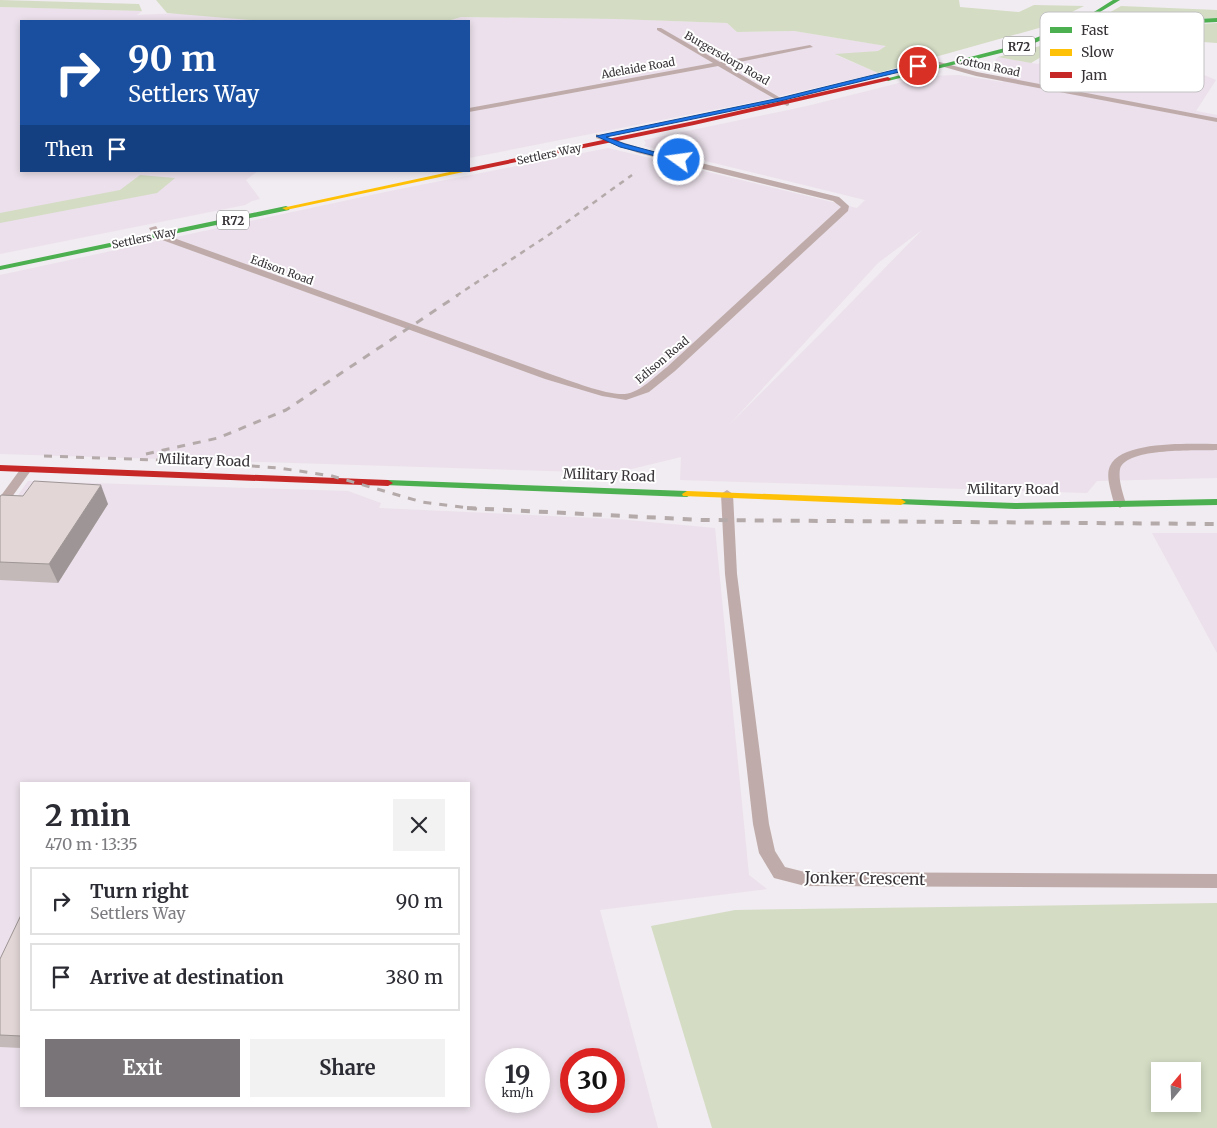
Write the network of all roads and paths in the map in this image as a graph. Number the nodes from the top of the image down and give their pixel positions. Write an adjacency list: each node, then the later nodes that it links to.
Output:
1 (1103, 0): 3 (main road, Settlers Way / R72)
2 (1117, 0): 4 (main road, Settlers Way / R72)
3 (1088, 12)
4 (1101, 12)
5 (1217, 20): 6 (main road)
6 (1204, 21)
7 (658, 30): 10 (street, Burgersdorp Road)
8 (1040, 34): 11 (main road, Settlers Way / R72)
9 (810, 47): 10 (street, Adelaide Road)
10 (717, 64): 14 (street, Burgersdorp Road); 15 (street, Adelaide Road)
11 (937, 64): 12 (street, Cotton Road); 14 (main road, Settlers Way / R72)
12 (1040, 85)
13 (1077, 92): 16 (street, Cotton Road)
14 (783, 102): 17 (main road, Settlers Way / R72)
15 (470, 110)
16 (1217, 120)
17 (604, 139): 18 (main road, Settlers Way / R72); 19 (main road, Settlers Way / R72); 22 (street, Edison Road)
18 (470, 163)
19 (470, 170)
20 (426, 172): 22 (main road, Settlers Way / R72)
21 (462, 172): 22 (main road, Settlers Way / R72)
22 (155, 231): 23 (main road, Settlers Way / R72); 24 (main road, Settlers Way / R72)
23 (0, 259)
24 (0, 268)
25 (1217, 447): 30 (street)
26 (0, 468): 27 (main road, Military Road)
27 (26, 469): 28 (main road, Military Road); 31 (street)
28 (727, 494): 30 (main road, Military Road); 32 (street, Jonker Crescent)
29 (1217, 502): 30 (main road, Military Road)
30 (1120, 504)
31 (0, 505)
32 (1217, 881)

